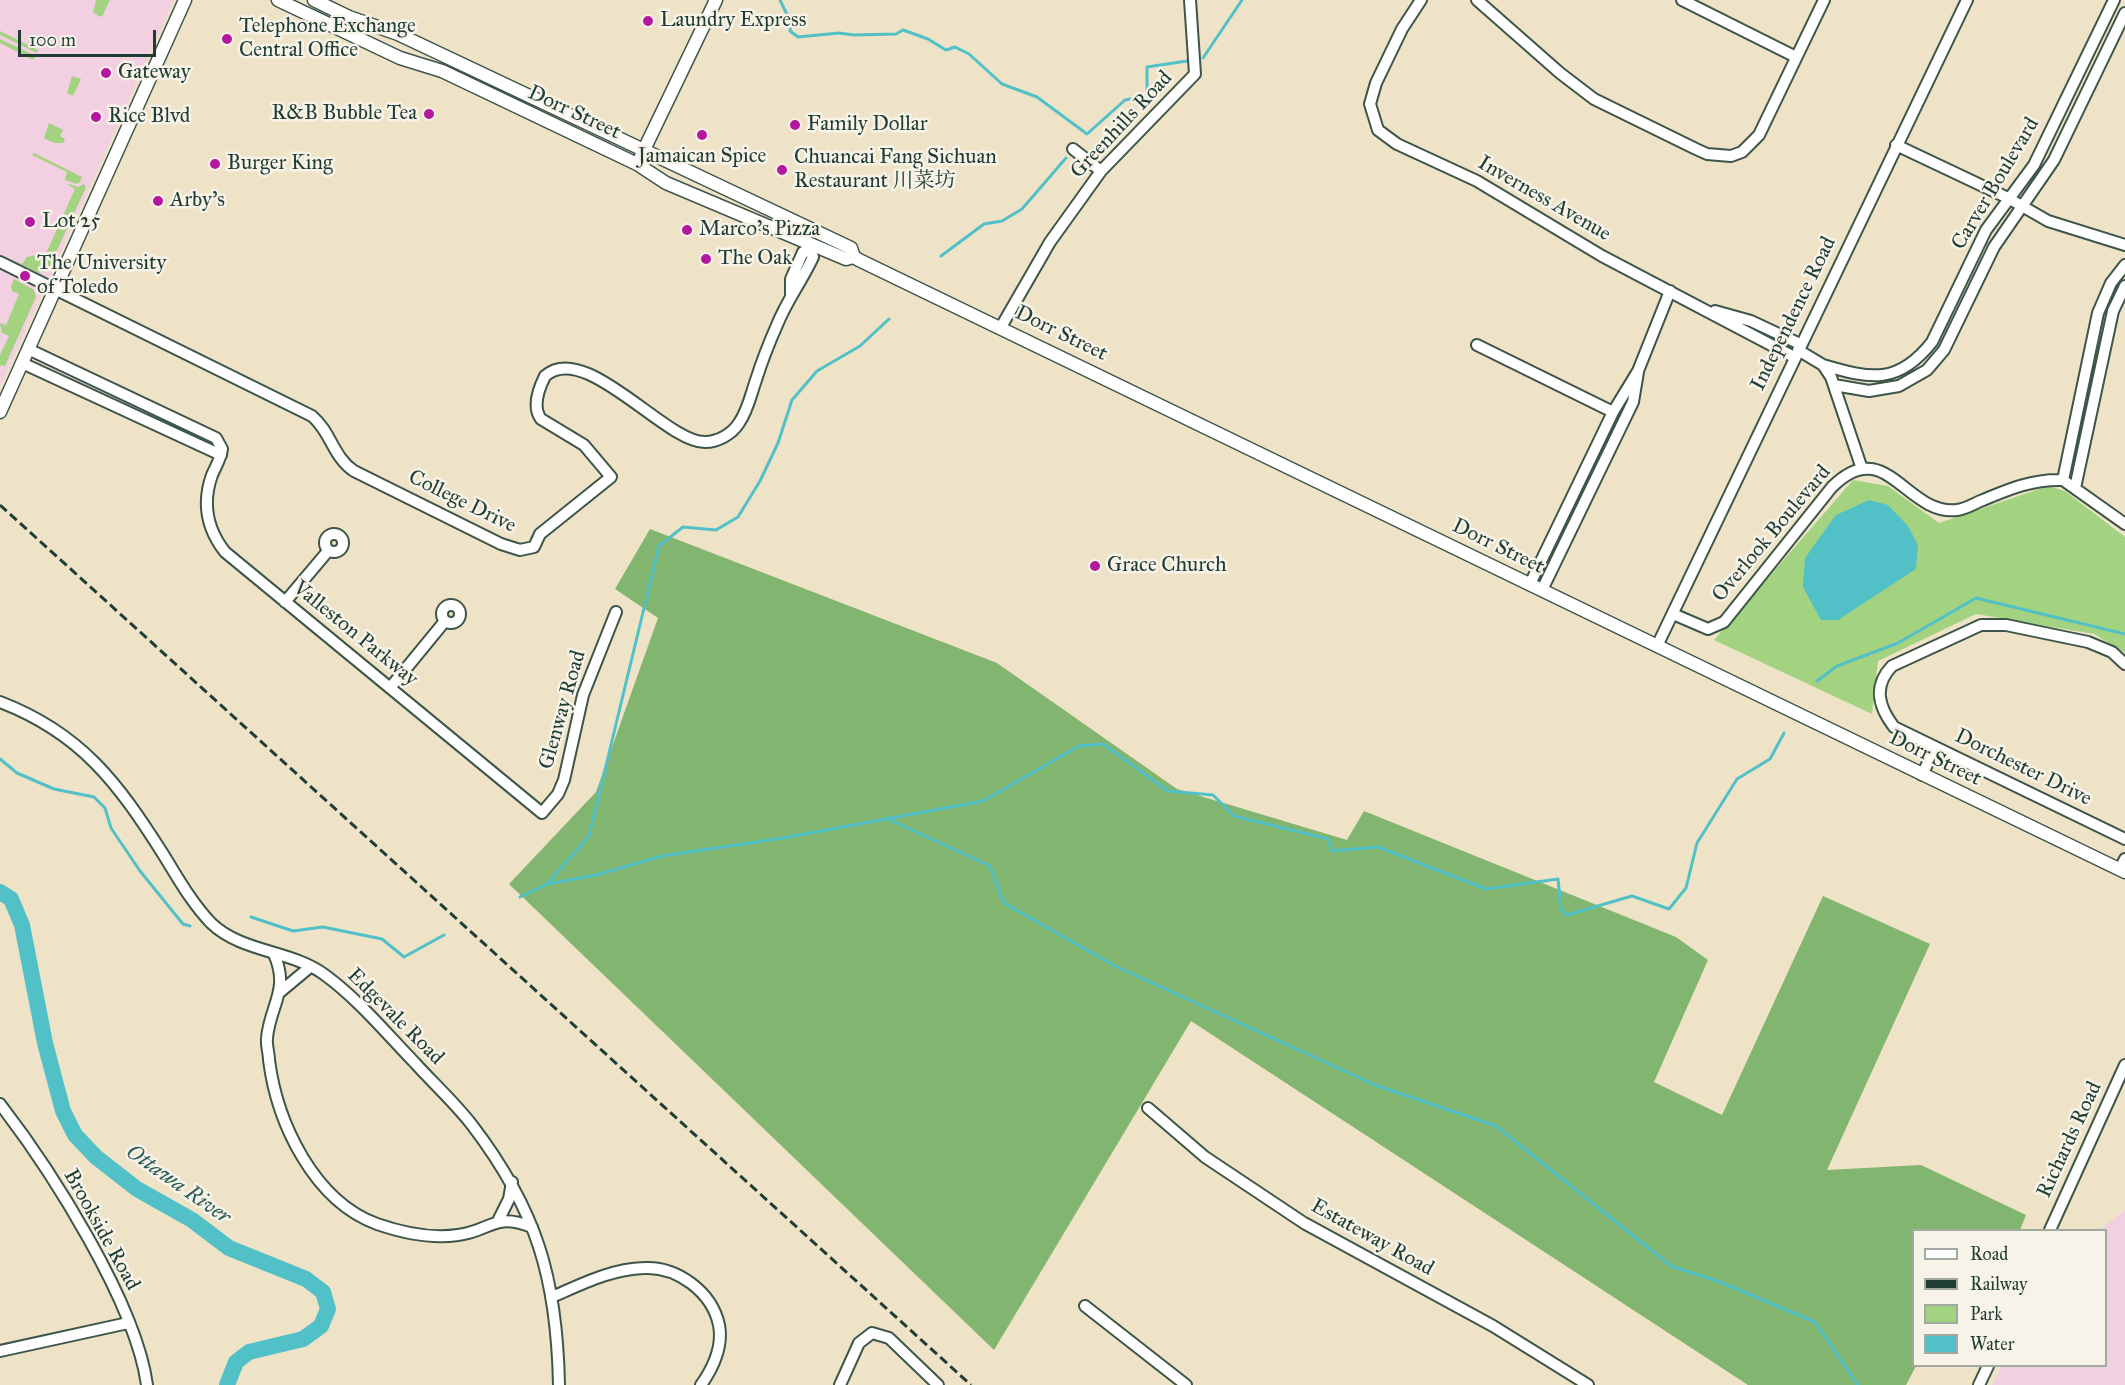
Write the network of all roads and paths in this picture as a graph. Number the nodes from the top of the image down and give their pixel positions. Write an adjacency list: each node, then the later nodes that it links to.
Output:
1 (178, 0): 14 (main road)
2 (185, 0): 14 (main road)
3 (278, 0): 19 (main road, Dorr Street)
4 (314, 0): 18 (main road, Dorr Street)
5 (716, 0): 18 (main road)
6 (1190, 0): 20 (street, Greenhills Road)
7 (1421, 0): 30 (street, Inverness Avenue)
8 (1477, 0): 15 (street)
9 (1683, 0): 15 (street)
10 (1824, 0): 15 (street)
11 (1966, 0): 16 (street, Independence Road)
12 (2114, 0): 21 (street, Carver Boulevard)
13 (2125, 12): 22 (street, Carver Boulevard)
14 (178, 16): 29 (main road)
15 (1796, 57)
16 (1896, 145): 21 (street); 34 (street, Independence Road)
17 (1074, 149): 20 (street)
18 (644, 150): 19 (main road); 25 (main road, Dorr Street)
19 (637, 164): 24 (main road, Dorr Street)
20 (1101, 171): 31 (street, Greenhills Road)
21 (2008, 198): 22 (street); 36 (street, Carver Boulevard)
22 (2022, 206): 23 (street); 38 (street, Carver Boulevard)
23 (2125, 245)
24 (811, 248): 25 (main road, Dorr Street); 29 (street, College Drive)
25 (854, 257): 31 (main road, Dorr Street)
26 (0, 262): 29 (street, College Drive)
27 (2125, 265): 47 (street)
28 (2125, 286): 48 (street)
29 (55, 289): 33 (main road)
30 (1670, 291): 34 (street, Inverness Avenue); 37 (street)
31 (1001, 327): 51 (main road, Dorr Street)
32 (1477, 345): 41 (street)
33 (28, 349): 35 (main road); 40 (street)
34 (1797, 351): 36 (street, Inverness Avenue); 55 (street, Independence Road)
35 (22, 363): 42 (main road); 43 (street)
36 (1824, 364): 38 (street)
37 (1638, 371): 39 (street); 41 (street)
38 (1834, 386): 46 (street)
39 (1631, 407): 41 (street); 44 (street)
40 (152, 408): 43 (street); 45 (street)
41 (1614, 411): 44 (street); 51 (street)
42 (0, 412)
43 (147, 420): 45 (street)
44 (1622, 426): 52 (street)
45 (221, 455): 53 (street, Valleston Parkway)
46 (1862, 469): 47 (street, Overlook Boulevard); 55 (street, Overlook Boulevard)
47 (2063, 480): 48 (street)
48 (2075, 488): 49 (street)
49 (2125, 524)
50 (328, 551): 53 (street)
51 (1530, 584): 52 (main road, Dorr Street)
52 (1542, 590): 57 (main road, Dorr Street)
53 (285, 602): 59 (street, Valleston Parkway)
54 (616, 612): 63 (street, Glenway Road)
55 (1673, 614): 57 (street, Independence Road)
56 (445, 621): 59 (street)
57 (1657, 646): 62 (main road, Dorr Street)
58 (2125, 664): 61 (street, Dorchester Drive)
59 (390, 688): 63 (street, Valleston Parkway)
60 (0, 702): 66 (street, Edgevale Road)
61 (1935, 748): 62 (street, Dorchester Drive); 64 (street, Dorchester Drive)
62 (1922, 776): 65 (main road, Dorr Street)
63 (542, 813)
64 (2125, 839)
65 (2123, 867)
66 (274, 954): 67 (street, Edgevale Road); 68 (street)
67 (310, 967): 68 (street); 72 (street, Edgevale Road)
68 (280, 992): 73 (street)
69 (2125, 1065): 75 (street, Richards Road)
70 (0, 1104): 78 (street, Brookside Road)
71 (1148, 1108): 87 (street, Estateway Road)
72 (512, 1182): 73 (street); 74 (street, Edgevale Road)
73 (498, 1221): 74 (street)
74 (532, 1227): 76 (street, Edgevale Road)
75 (2050, 1229)
76 (552, 1297): 81 (street, Edgevale Road); 83 (street)
77 (1084, 1306): 86 (street)
78 (128, 1323): 79 (street); 82 (street, Brookside Road)
79 (0, 1351)
80 (1987, 1367): 88 (street)
81 (558, 1382)
82 (147, 1385)
83 (701, 1385)
84 (840, 1385): 85 (street)
85 (938, 1385)
86 (1186, 1385)
87 (1588, 1385)
88 (1979, 1385)

